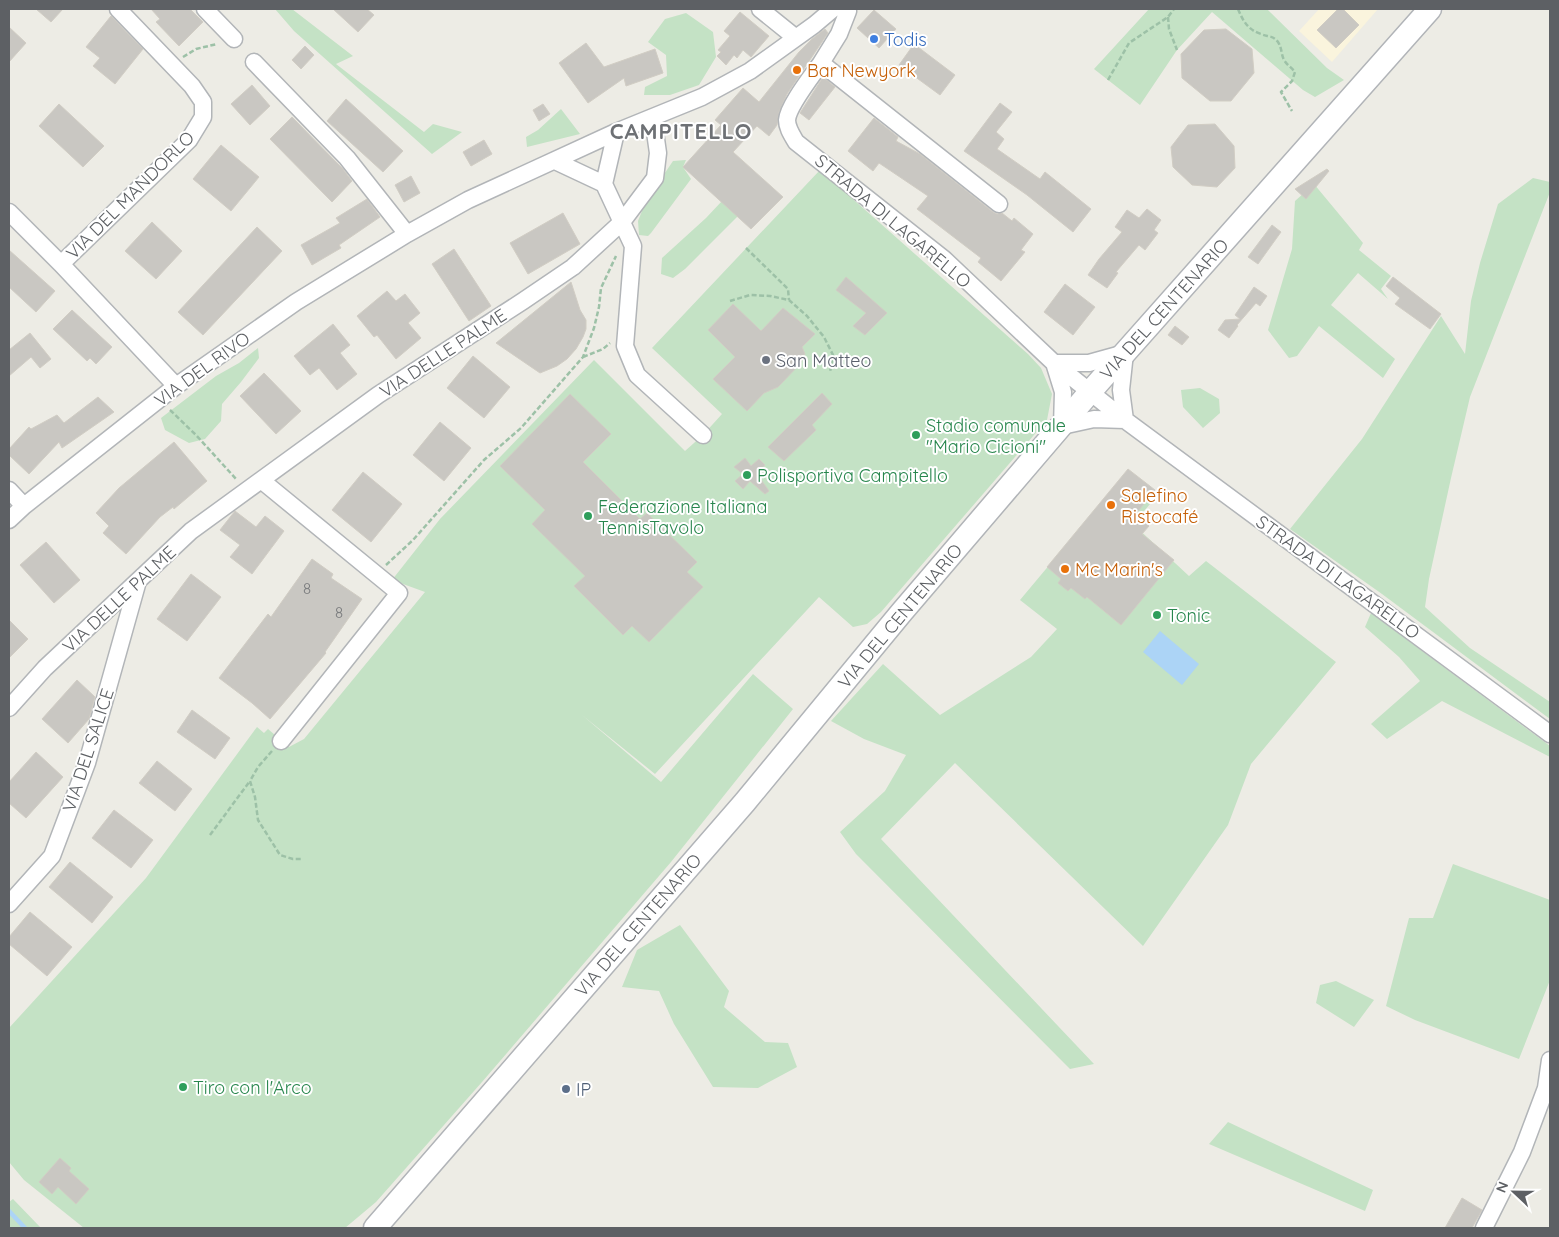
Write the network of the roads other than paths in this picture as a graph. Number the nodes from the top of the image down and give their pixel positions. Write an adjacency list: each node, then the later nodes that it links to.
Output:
1 (118, 9): 19 (street, VIA DEL MANDORLO)
2 (205, 9): 8 (street)
3 (760, 9): 7 (street)
4 (832, 9): 7 (street, VIA DEL RIVO)
5 (847, 9): 10 (street, STRADA DI LAGARELLO)
6 (1430, 9): 20 (street, VIA DEL CENTENARIO)
7 (796, 38): 11 (street, VIA DEL RIVO)
8 (234, 39)
9 (254, 62): 18 (street)
10 (821, 63): 15 (street); 21 (street, STRADA DI LAGARELLO)
11 (653, 118): 12 (street, VIA DEL RIVO); 17 (street, VIA DELLE PALME)
12 (616, 132): 13 (street, VIA DEL RIVO); 14 (street)
13 (555, 161): 14 (street); 18 (street, VIA DEL RIVO)
14 (604, 184): 17 (street)
15 (999, 204)
16 (9, 212): 19 (street, VIA DEL MANDORLO)
17 (625, 228): 26 (street); 27 (street, VIA DELLE PALME)
18 (407, 234): 22 (street, VIA DEL RIVO)
19 (61, 264): 22 (street, VIA DEL MANDORLO)
20 (1125, 353): 21 (street); 23 (street, VIA DEL CENTENARIO); 24 (street)
21 (1054, 363): 23 (street, STRADA DI LAGARELLO); 25 (street, STRADA DI LAGARELLO)
22 (176, 386): 29 (street, VIA DEL RIVO)
23 (1090, 392): 24 (street, STRADA DI LAGARELLO); 25 (street, VIA DEL CENTENARIO)
24 (1126, 420): 25 (street); 33 (street, STRADA DI LAGARELLO)
25 (1062, 426): 37 (street, VIA DEL CENTENARIO)
26 (703, 435)
27 (261, 480): 31 (street, VIA DELLE PALME); 34 (street)
28 (9, 490): 29 (street)
29 (24, 506): 30 (street, VIA DEL RIVO)
30 (9, 520)
31 (138, 580): 32 (street, VIA DELLE PALME); 35 (street, VIA DEL SALICE)
32 (9, 708)
33 (1550, 734)
34 (281, 740)
35 (9, 904)
36 (1550, 1060): 38 (street)
37 (375, 1228)
38 (1484, 1228)

